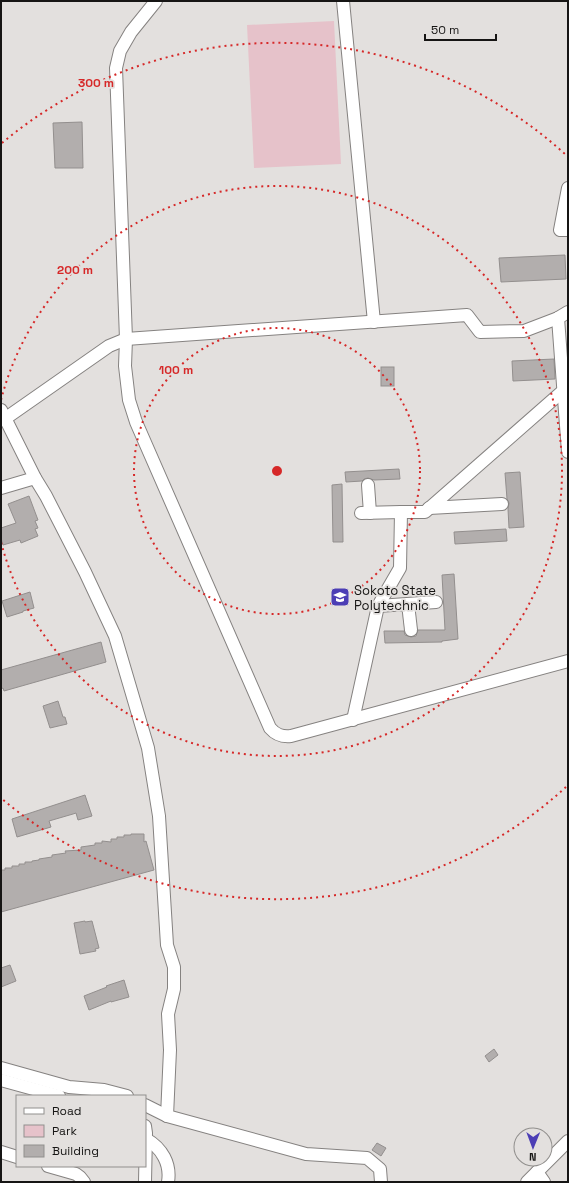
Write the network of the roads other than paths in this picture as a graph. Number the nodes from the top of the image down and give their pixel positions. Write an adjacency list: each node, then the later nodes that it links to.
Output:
1 (156, 1): 7 (street)
2 (343, 1): 6 (street)
3 (568, 188): 4 (street)
4 (568, 230)
5 (563, 315): 6 (street); 8 (street)
6 (374, 322): 7 (street)
7 (126, 339): 9 (street); 22 (street)
8 (565, 384): 10 (street); 15 (street)
9 (3, 416): 11 (street)
10 (568, 452)
11 (35, 478): 13 (street); 28 (street)
12 (368, 485): 16 (street)
13 (1, 488)
14 (502, 504): 15 (street)
15 (429, 508): 16 (street)
16 (401, 512): 19 (street)
17 (436, 602): 18 (street)
18 (408, 604): 19 (street); 20 (street)
19 (378, 606): 22 (street)
20 (411, 630)
21 (568, 661): 22 (street)
22 (353, 720)
23 (1, 1068): 26 (street)
24 (1, 1080): 25 (street)
25 (55, 1095)
26 (123, 1095)
27 (146, 1106): 28 (street)
28 (167, 1116): 40 (street)
29 (146, 1130): 30 (street)
30 (146, 1139): 39 (street)
31 (568, 1141): 36 (street)
32 (1, 1152): 33 (street)
33 (16, 1156)
34 (52, 1167): 37 (street)
35 (145, 1167): 38 (street)
36 (537, 1172): 41 (street); 42 (street)
37 (84, 1182)
38 (144, 1182)
39 (168, 1182)
40 (381, 1182)
41 (527, 1182)
42 (544, 1182)

